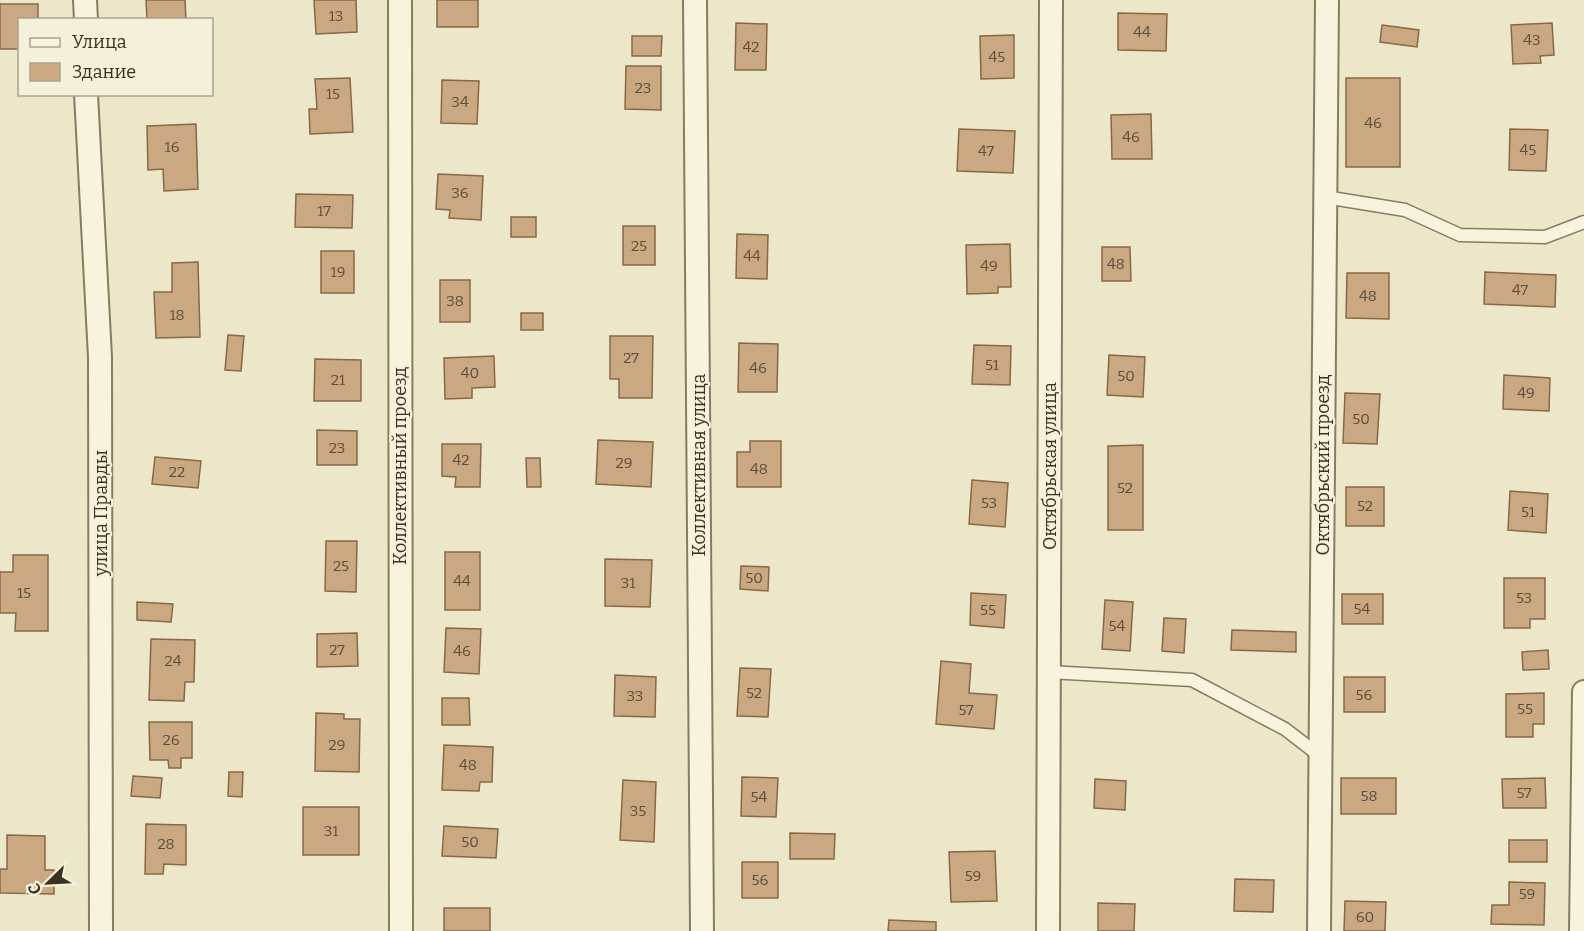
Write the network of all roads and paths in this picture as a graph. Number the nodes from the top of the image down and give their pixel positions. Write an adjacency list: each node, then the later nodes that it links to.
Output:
1 (86, 0): 6 (street)
2 (400, 0): 14 (street, Коллективный проезд)
3 (695, 0): 15 (street, Коллективная улица)
4 (1051, 0): 10 (street, Октябрьская улица)
5 (1327, 0): 8 (street, Октябрьский проезд)
6 (86, 18)
7 (86, 96): 13 (street, улица Правды)
8 (1325, 197): 9 (lane); 12 (street, Октябрьский проезд)
9 (1584, 222)
10 (1049, 672): 12 (lane); 16 (street, Октябрьская улица)
11 (1584, 692): 18 (street)
12 (1321, 756): 17 (street, Октябрьский проезд)
13 (101, 931)
14 (401, 931)
15 (702, 931)
16 (1048, 931)
17 (1319, 931)
18 (1581, 931)

